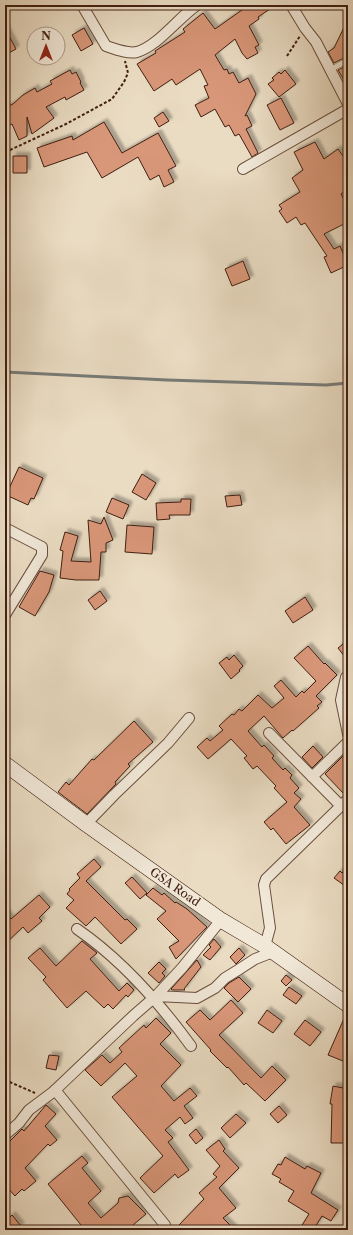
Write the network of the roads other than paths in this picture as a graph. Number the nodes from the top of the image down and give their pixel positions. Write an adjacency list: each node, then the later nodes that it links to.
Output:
1 (82, 5): 2 (street)
2 (197, 5)
3 (291, 5): 5 (street)
4 (348, 60): 5 (lane)
5 (330, 70): 6 (street)
6 (348, 104): 7 (street)
7 (243, 170)
8 (5, 528): 9 (street)
9 (5, 615)
10 (348, 676): 13 (street)
11 (189, 718): 18 (street)
12 (269, 733): 16 (street)
13 (348, 734)
14 (348, 742): 16 (street)
15 (5, 764): 18 (street, GSA Road)
16 (312, 777): 17 (street)
17 (345, 803): 21 (street)
18 (86, 824): 19 (street, GSA Road)
19 (221, 920): 21 (street, GSA Road); 22 (street)
20 (77, 929): 22 (street)
21 (269, 949): 22 (street); 23 (street, GSA Road)
22 (155, 997): 24 (street); 25 (street)
23 (348, 1005)
24 (191, 1046)
25 (52, 1093): 26 (street); 27 (street)
26 (5, 1135)
27 (165, 1225)

